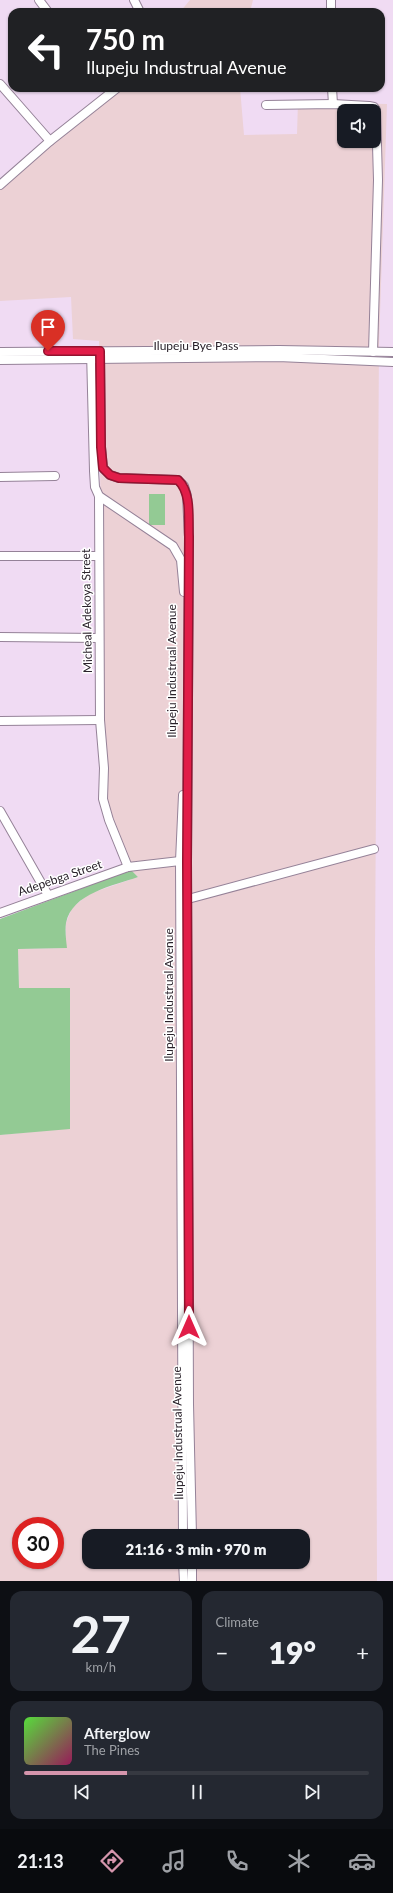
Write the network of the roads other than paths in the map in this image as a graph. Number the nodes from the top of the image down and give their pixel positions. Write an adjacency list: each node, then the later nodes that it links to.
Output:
1 (0, 84): 6 (street)
2 (108, 92): 6 (street)
3 (332, 92): 4 (street)
4 (332, 104): 5 (street); 9 (street)
5 (266, 105)
6 (50, 141): 7 (street)
7 (0, 185)
8 (0, 352): 11 (street, Ilupeju Bye Pass)
9 (373, 352): 10 (street, Ilupeju Bye Pass); 11 (street, Ilupeju Bye Pass)
10 (393, 352)
11 (96, 355): 12 (street, Ilupeju Bye Pass); 13 (street, Ilupeju Bye Pass); 16 (street, Micheal Adekoya Street); 28 (street, Ilupeju Industrual Avenue)
12 (0, 360)
13 (393, 362)
14 (55, 476): 15 (street)
15 (0, 477)
16 (99, 496): 18 (street, Micheal Adekoya Street); 25 (street, Ilupeju Industrual Avenue)
17 (0, 556): 18 (street)
18 (99, 556): 20 (street, Micheal Adekoya Street)
19 (0, 637): 20 (street)
20 (99, 638): 21 (street, Micheal Adekoya Street)
21 (100, 720): 22 (street); 26 (street, Micheal Adekoya Street)
22 (0, 721)
23 (0, 812): 27 (street)
24 (374, 849): 28 (street)
25 (180, 861): 26 (street, Adepebga Street); 30 (street, Ilupeju Industrual Avenue)
26 (128, 867): 27 (street, Adepebga Street)
27 (48, 895): 29 (street, Adepebga Street)
28 (188, 899): 31 (street, Ilupeju Industrual Avenue)
29 (0, 912)
30 (183, 1529)
31 (192, 1529)
32 (183, 1569): 34 (street)
33 (192, 1569): 35 (street)
34 (184, 1581)
35 (192, 1581)

